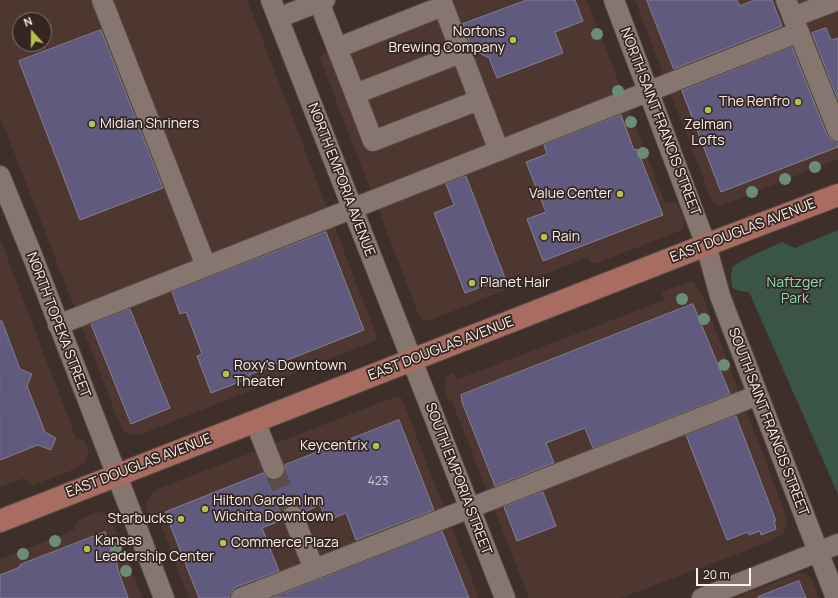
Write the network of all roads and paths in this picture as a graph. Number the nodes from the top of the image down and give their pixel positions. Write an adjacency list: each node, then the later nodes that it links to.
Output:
1 (102, 0): 20 (street)
2 (272, 0): 8 (street, NORTH EMPORIA AVENUE)
3 (614, 0): 11 (street, NORTH SAINT FRANCIS STREET)
4 (838, 0): 7 (street)
5 (322, 1): 8 (street); 9 (street)
6 (442, 3): 9 (street); 10 (street)
7 (793, 16): 11 (street); 14 (street)
8 (278, 18): 18 (street, NORTH EMPORIA AVENUE)
9 (337, 48): 12 (street)
10 (462, 53): 12 (street); 13 (street)
11 (648, 92): 15 (street); 19 (street, NORTH SAINT FRANCIS STREET)
12 (355, 94): 13 (street)
13 (479, 100): 15 (street)
14 (838, 131)
15 (499, 151): 18 (street)
16 (0, 176): 21 (street, NORTH TOPEKA STREET)
17 (838, 195): 19 (main road, EAST DOUGLAS AVENUE)
18 (352, 208): 20 (street); 22 (street, NORTH EMPORIA AVENUE)
19 (706, 245): 22 (main road, EAST DOUGLAS AVENUE); 23 (street, SOUTH SAINT FRANCIS STREET)
20 (206, 266): 21 (street)
21 (58, 325): 26 (street, NORTH TOPEKA STREET)
22 (411, 360): 24 (main road, EAST DOUGLAS AVENUE); 27 (street, SOUTH EMPORIA STREET)
23 (758, 395): 27 (street); 31 (street, SOUTH SAINT FRANCIS STREET)
24 (255, 421): 25 (street); 26 (main road, EAST DOUGLAS AVENUE)
25 (274, 469)
26 (116, 474): 29 (main road, EAST DOUGLAS AVENUE); 33 (street, NORTH TOPEKA STREET)
27 (469, 508): 32 (street); 35 (street, SOUTH EMPORIA STREET)
28 (293, 516): 32 (street)
29 (0, 521)
30 (838, 544): 31 (street)
31 (818, 552): 36 (street); 37 (street, SOUTH SAINT FRANCIS STREET)
32 (314, 569): 34 (street)
33 (164, 598)
34 (241, 598)
35 (505, 598)
36 (702, 598)
37 (836, 598)

